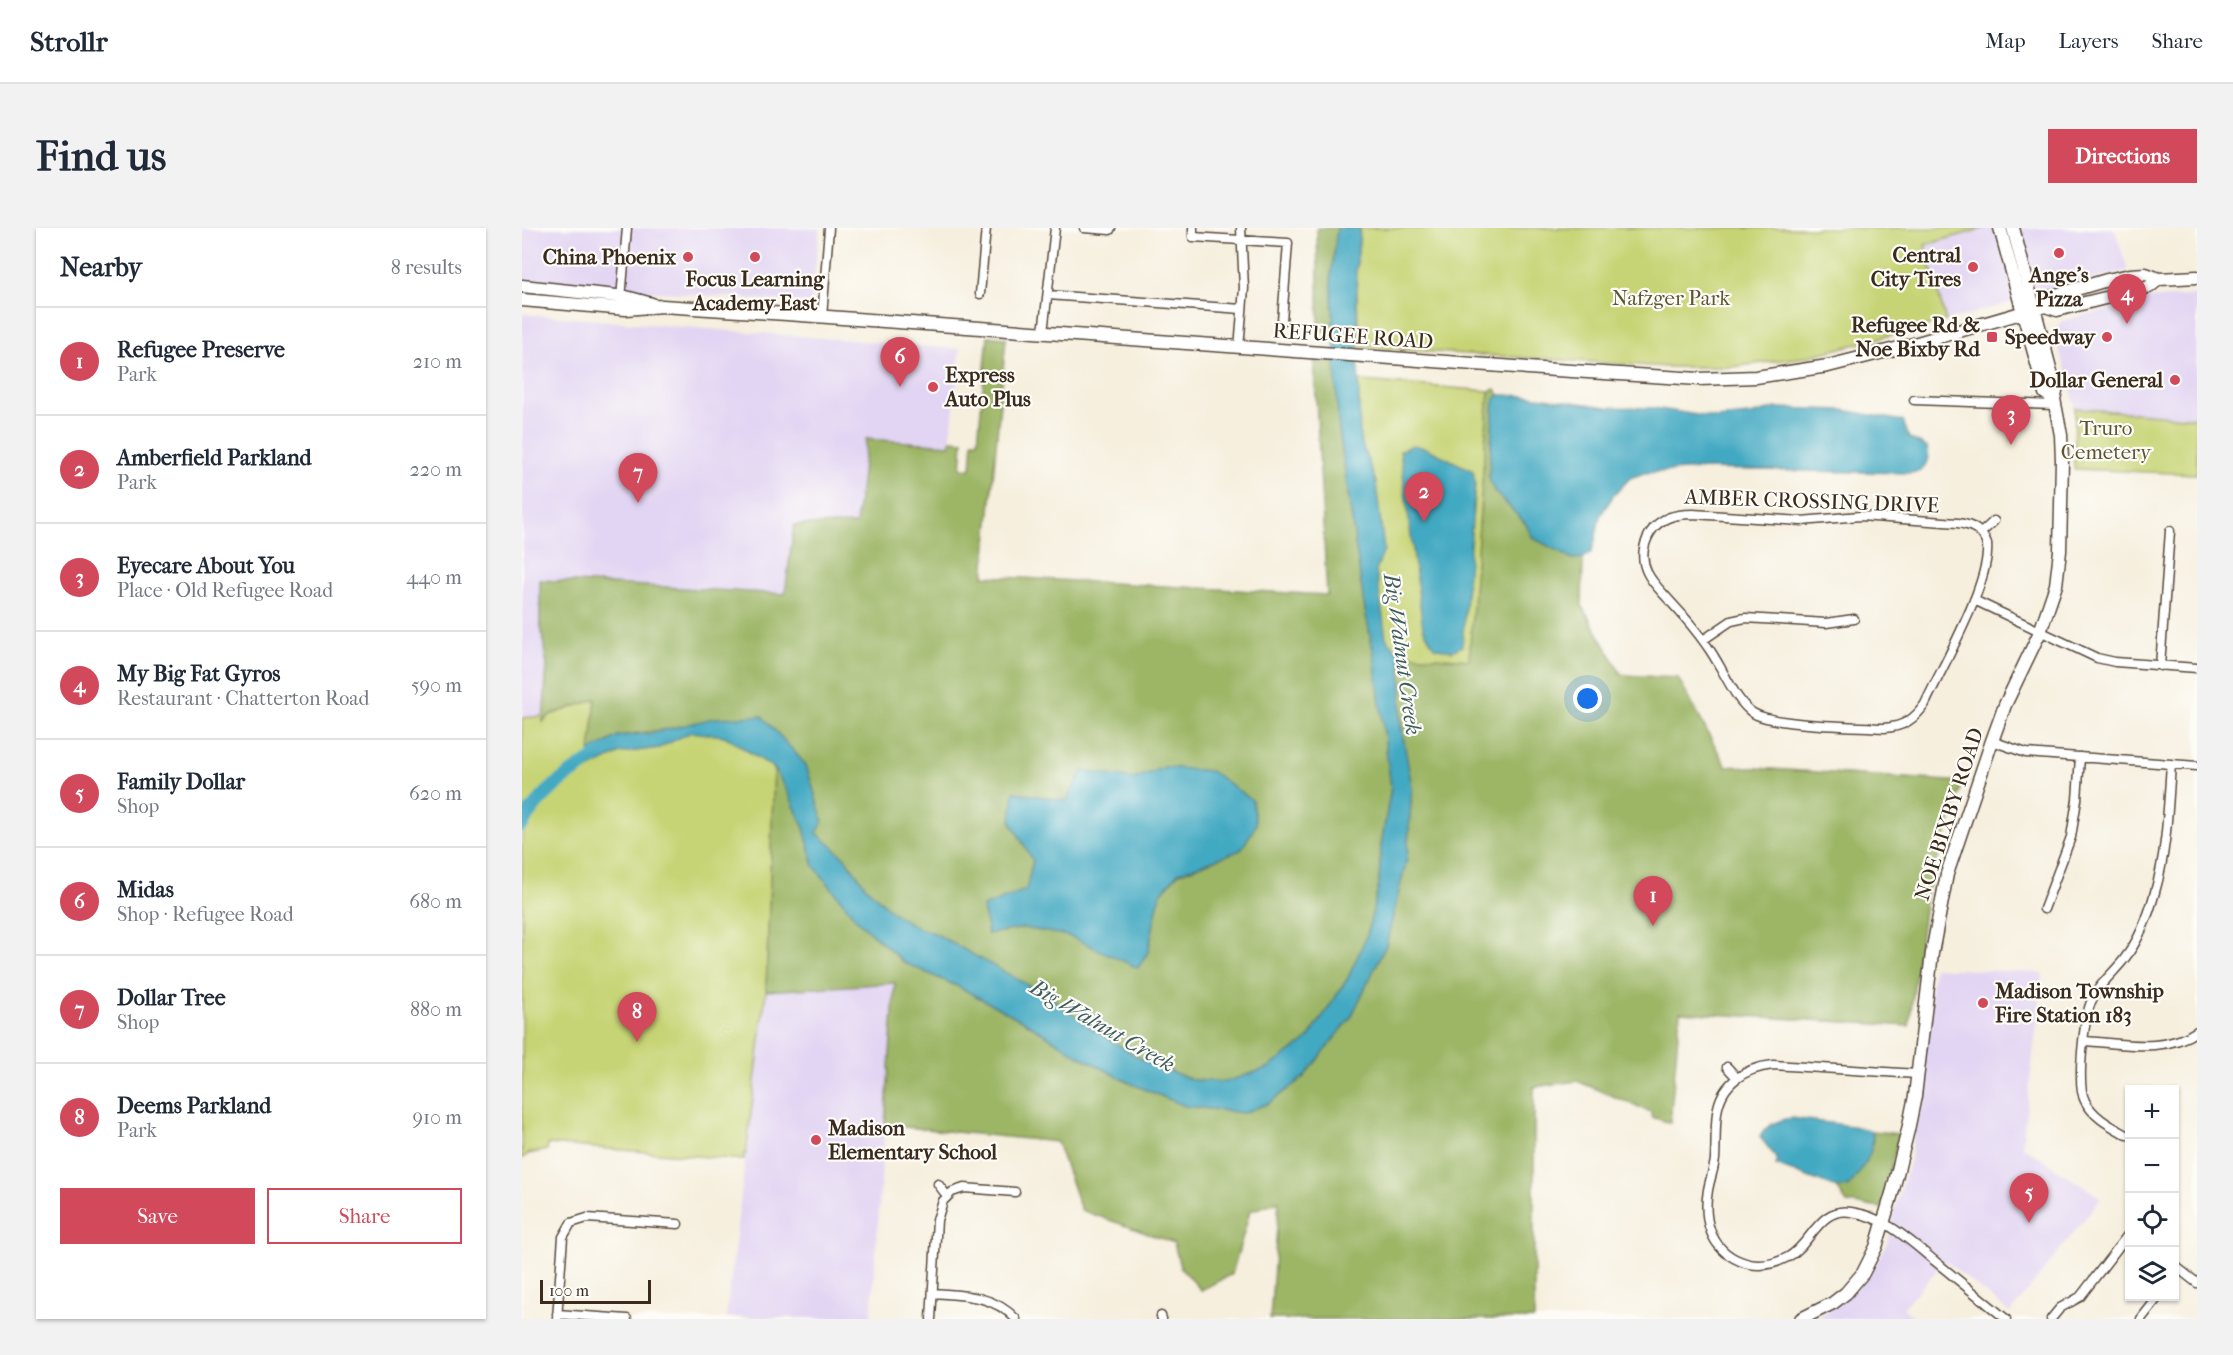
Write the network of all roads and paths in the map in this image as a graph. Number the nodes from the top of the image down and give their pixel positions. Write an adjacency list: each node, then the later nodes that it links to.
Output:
1 (627, 228): 17 (street)
2 (829, 228): 20 (street)
3 (986, 228): 14 (street)
4 (1056, 228): 15 (street)
5 (1084, 228): 6 (street)
6 (1111, 228)
7 (1193, 228): 11 (street)
8 (1241, 228): 11 (street)
9 (2000, 228): 19 (main road, NOE BIXBY ROAD)
10 (2013, 228): 19 (main road, NOE BIXBY ROAD)
11 (1242, 240): 18 (street); 21 (street)
12 (2197, 277): 19 (main road, REFUGEE ROAD)
13 (522, 286): 17 (main road, REFUGEE ROAD)
14 (980, 294)
15 (1048, 295): 18 (street); 22 (street)
16 (522, 300): 17 (main road, REFUGEE ROAD)
17 (621, 302): 20 (main road, REFUGEE ROAD)
18 (1242, 309): 23 (street)
19 (2034, 309): 23 (main road, REFUGEE ROAD); 25 (main road, NOE BIXBY ROAD)
20 (822, 317): 22 (main road, REFUGEE ROAD)
21 (1282, 321)
22 (1043, 333): 23 (main road, REFUGEE ROAD)
23 (1239, 348)
24 (1914, 399): 25 (street)
25 (2054, 402): 31 (main road, NOE BIXBY ROAD)
26 (1994, 521): 28 (street)
27 (2170, 531): 33 (street)
28 (1981, 533): 29 (street); 32 (street, AMBER CROSSING DRIVE)
29 (1974, 600): 31 (street); 32 (street)
30 (1854, 619): 32 (street)
31 (2040, 632): 33 (street); 35 (main road, NOE BIXBY ROAD)
32 (1703, 640)
33 (2160, 666): 34 (street)
34 (2197, 668)
35 (1992, 741): 36 (street); 43 (main road, NOE BIXBY ROAD)
36 (2080, 757): 37 (street); 39 (street)
37 (2171, 764): 38 (street); 41 (street)
38 (2197, 766)
39 (2044, 909)
40 (2197, 1031): 41 (street)
41 (2084, 1041): 45 (street)
42 (1727, 1067): 44 (street)
43 (1917, 1074): 44 (street); 49 (main road, NOE BIXBY ROAD)
44 (1737, 1077): 49 (street)
45 (2125, 1133)
46 (938, 1184): 48 (street)
47 (1015, 1192): 48 (street)
48 (947, 1196): 54 (street)
49 (1883, 1222): 60 (main road, NOE BIXBY ROAD); 61 (street)
50 (678, 1224): 56 (street)
51 (2125, 1238): 62 (street)
52 (2179, 1268): 53 (street)
53 (2197, 1283)
54 (933, 1293): 58 (street); 59 (street)
55 (2155, 1301): 63 (street)
56 (557, 1316): 57 (street)
57 (627, 1319)
58 (931, 1319)
59 (1016, 1319)
60 (1801, 1319)
61 (2006, 1319)
62 (2051, 1319)
63 (2141, 1319)

